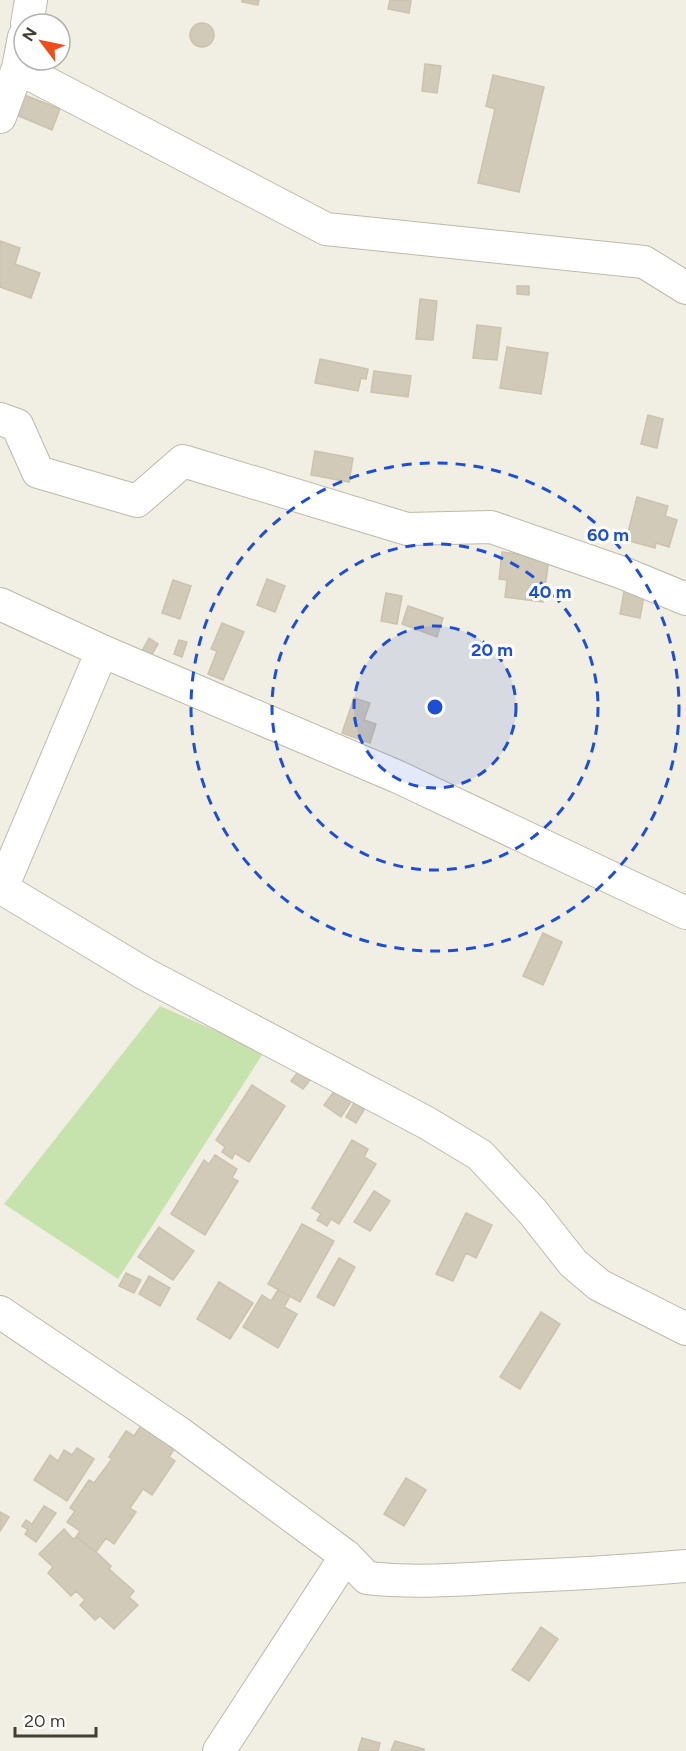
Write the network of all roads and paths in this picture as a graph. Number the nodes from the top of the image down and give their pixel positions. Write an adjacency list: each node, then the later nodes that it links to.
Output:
1 (17, 72): 3 (street)
2 (26, 72): 4 (street)
3 (0, 117)
4 (686, 288)
5 (0, 419): 6 (street)
6 (686, 599)
7 (0, 604): 8 (street)
8 (102, 651): 9 (street); 10 (street)
9 (1, 888): 12 (street)
10 (686, 913)
11 (0, 1312): 13 (street)
12 (686, 1329)
13 (346, 1556): 14 (street); 15 (street)
14 (686, 1566)
15 (219, 1751)

